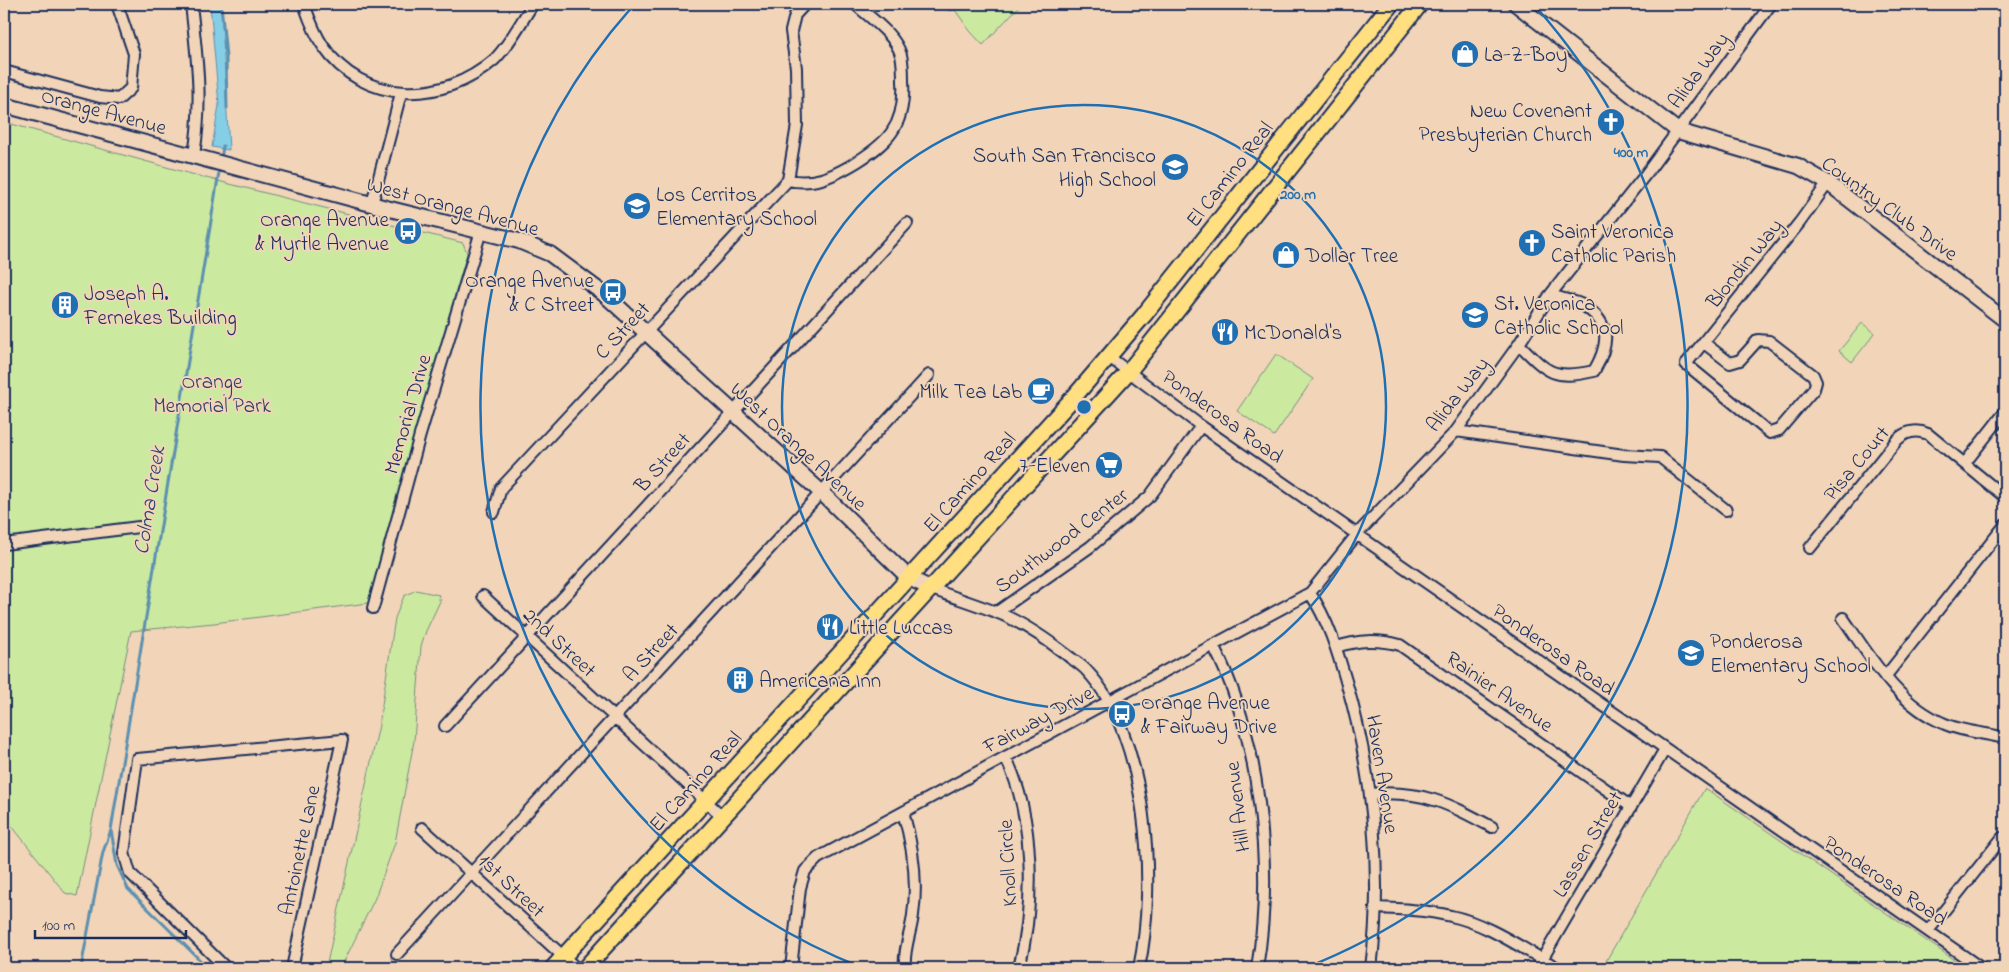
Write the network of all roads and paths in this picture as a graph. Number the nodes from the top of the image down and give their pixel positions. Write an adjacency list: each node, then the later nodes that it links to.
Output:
1 (117, 4): 11 (street)
2 (191, 4): 15 (street)
3 (304, 4): 12 (street)
4 (533, 4): 12 (street)
5 (804, 4): 16 (street)
6 (855, 4): 16 (street)
7 (1391, 4): 26 (main road, El Camino Real)
8 (1420, 4): 27 (main road, El Camino Real)
9 (1516, 4): 14 (street, Country Club Drive)
10 (1771, 4): 14 (street, Alida Way)
11 (4, 71)
12 (401, 93): 18 (street)
13 (4, 105): 15 (street, Orange Avenue)
14 (1678, 131): 17 (street, Country Club Drive); 21 (street, Alida Way)
15 (194, 155): 18 (street, West Orange Avenue)
16 (788, 180): 23 (street, C Street)
17 (1828, 183): 22 (street, Country Club Drive); 24 (street, Blondin Way)
18 (372, 204): 20 (street, West Orange Avenue)
19 (908, 223): 29 (street, B Street)
20 (481, 232): 23 (street, West Orange Avenue); 47 (street, Memorial Drive)
21 (1550, 295): 25 (street, Alida Way); 25 (street)
22 (2005, 320)
23 (646, 333): 29 (street, West Orange Avenue); 37 (street, C Street)
24 (1704, 343): 24 (street, Blondin Way)
25 (1519, 344): 32 (street, Alida Way)
26 (1109, 357): 27 (street, Ponderosa Road); 43 (main road, El Camino Real)
27 (1129, 371): 31 (street, Ponderosa Road); 44 (main road, El Camino Real)
28 (930, 375): 34 (street, A Street)
29 (733, 412): 34 (street, West Orange Avenue); 50 (street, B Street)
30 (2005, 412): 33 (street)
31 (1201, 426): 40 (street, Ponderosa Road); 48 (street, Southwood Center)
32 (1456, 431): 36 (street); 40 (street, Alida Way)
33 (1965, 463): 35 (street, Pisa Court); 42 (street, Pisa Court)
34 (822, 493): 43 (street, West Orange Avenue); 55 (street, A Street)
35 (2005, 497)
36 (1726, 510)
37 (494, 512)
38 (2005, 525): 53 (street)
39 (139, 527): 41 (street)
40 (1358, 533): 45 (street, Fairway Drive); 59 (street, Ponderosa Road)
41 (4, 544)
42 (1810, 548)
43 (909, 578): 44 (street, West Orange Avenue); 62 (main road, El Camino Real)
44 (932, 589): 48 (street, West Orange Avenue); 65 (main road, El Camino Real)
45 (1310, 593): 51 (street, Fairway Drive); 52 (street, Haven Avenue)
46 (483, 596): 50 (street, 2nd Street)
47 (373, 608)
48 (996, 612): 54 (street, West Orange Avenue)
49 (1843, 618): 53 (street)
50 (527, 637): 55 (street, 2nd Street); 56 (street, B Street)
51 (1214, 647): 54 (street, Fairway Drive); 83 (street, Hill Avenue)
52 (1336, 647): 61 (street, Haven Avenue); 63 (street, Rainier Avenue)
53 (1884, 677): 58 (street)
54 (1108, 702): 60 (street, Fairway Drive); 82 (street, West Orange Avenue)
55 (615, 718): 62 (street, 2nd Street); 69 (street, A Street)
56 (445, 726)
57 (2005, 726): 58 (street)
58 (2002, 737)
59 (1665, 749): 63 (street, Lassen Street); 71 (street, Ponderosa Road)
60 (1006, 758): 64 (street, Fairway Drive); 81 (street, Knoll Circle)
61 (1370, 794): 66 (street); 70 (street, Haven Avenue)
62 (705, 801): 65 (street, 2nd Street); 73 (main road, El Camino Real)
63 (1630, 806): 74 (street, Lassen Street)
64 (903, 812): 79 (street, Fairway Drive); 80 (street)
65 (723, 817): 78 (main road, El Camino Real)
66 (1492, 827)
67 (422, 828): 69 (street, 1st Street)
68 (2005, 840): 71 (street)
69 (472, 874): 72 (street, A Street); 73 (street, 1st Street)
70 (1375, 908): 74 (street); 84 (street, Haven Avenue)
71 (1928, 931): 86 (street, Ponderosa Road)
72 (398, 954)
73 (558, 963): 77 (street, 1st Street)
74 (1540, 964): 85 (street)
75 (226, 968): 76 (street, Antoinette Lane)
76 (292, 968)
77 (576, 968)
78 (585, 968)
79 (791, 968)
80 (905, 968)
81 (1019, 968)
82 (1139, 968)
83 (1258, 968)
84 (1371, 968)
85 (1558, 968)
86 (1981, 968)

